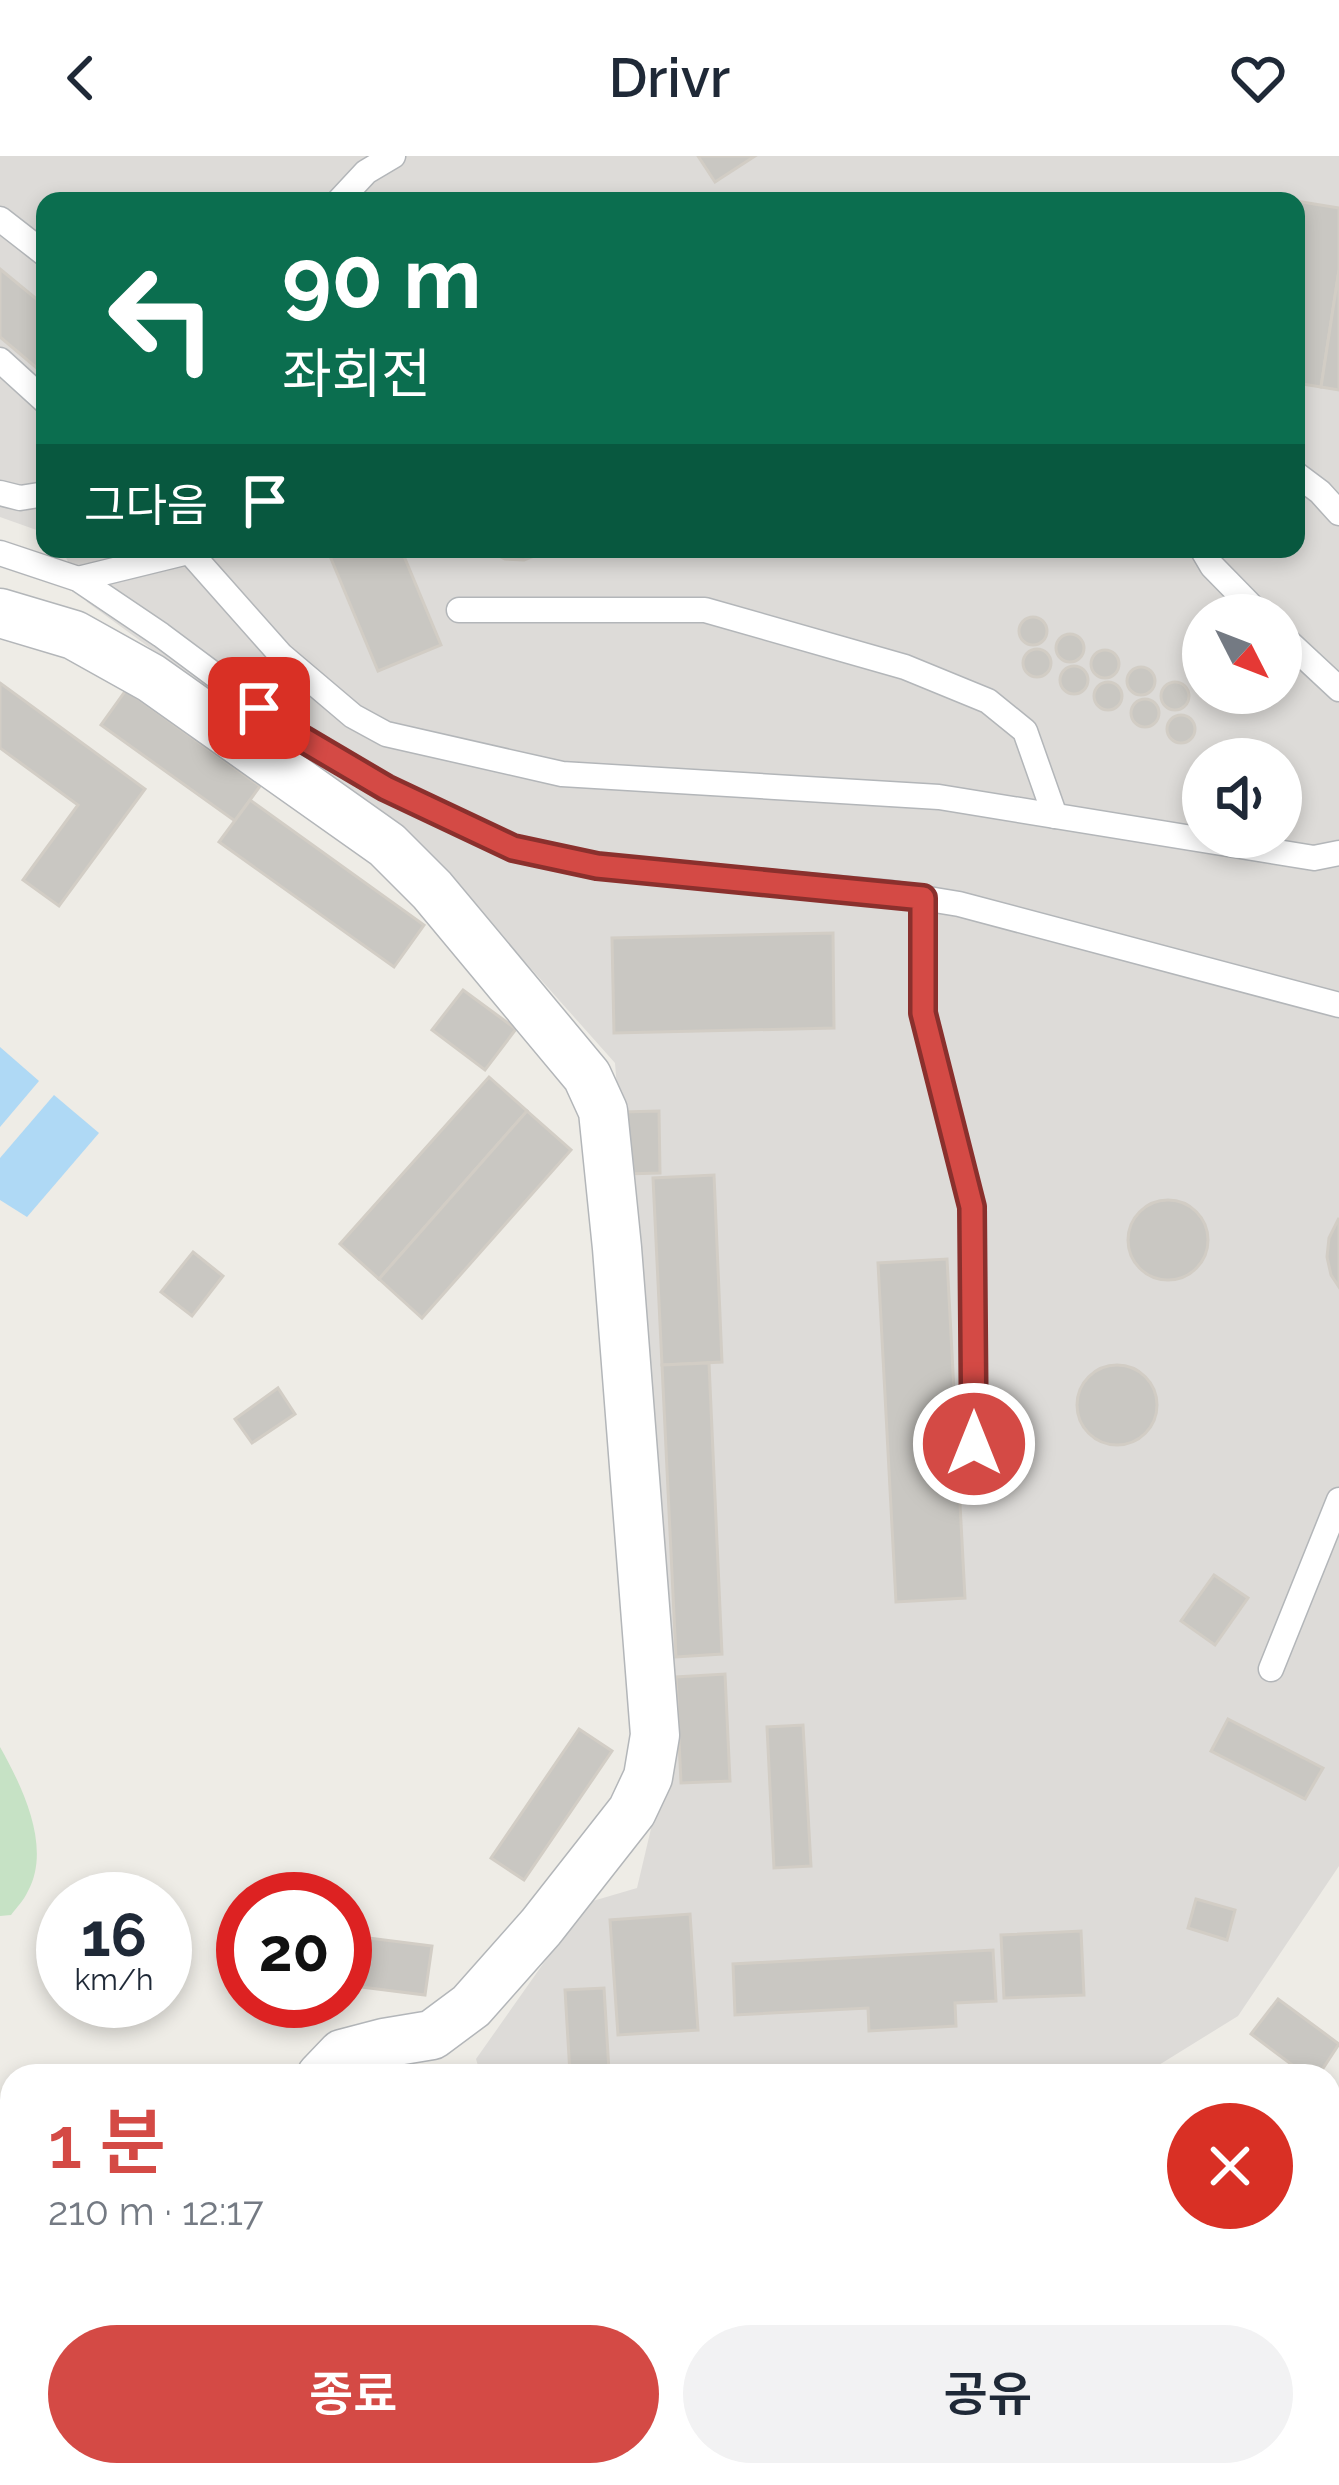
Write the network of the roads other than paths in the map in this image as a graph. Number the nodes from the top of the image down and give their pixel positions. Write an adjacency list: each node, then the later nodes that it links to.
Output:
1 (393, 156): 2 (lane)
2 (347, 192)
3 (0, 219): 4 (lane)
4 (36, 247)
5 (0, 359): 6 (lane)
6 (36, 393)
7 (1305, 481): 10 (lane)
8 (0, 494): 9 (lane)
9 (36, 495)
10 (1339, 513)
11 (0, 554): 15 (lane)
12 (160, 558): 15 (lane)
13 (194, 558): 21 (lane)
14 (1207, 558): 16 (lane)
15 (78, 579): 23 (lane)
16 (1239, 594)
17 (458, 610): 21 (lane)
18 (0, 614): 28 (street)
19 (1302, 655): 20 (lane)
20 (1339, 689)
21 (1055, 816): 22 (lane)
22 (1339, 853)
23 (923, 898): 24 (lane); 25 (lane)
24 (1339, 1005)
25 (974, 1444)
26 (1339, 1500): 27 (lane)
27 (1271, 1669)
28 (332, 2064)

